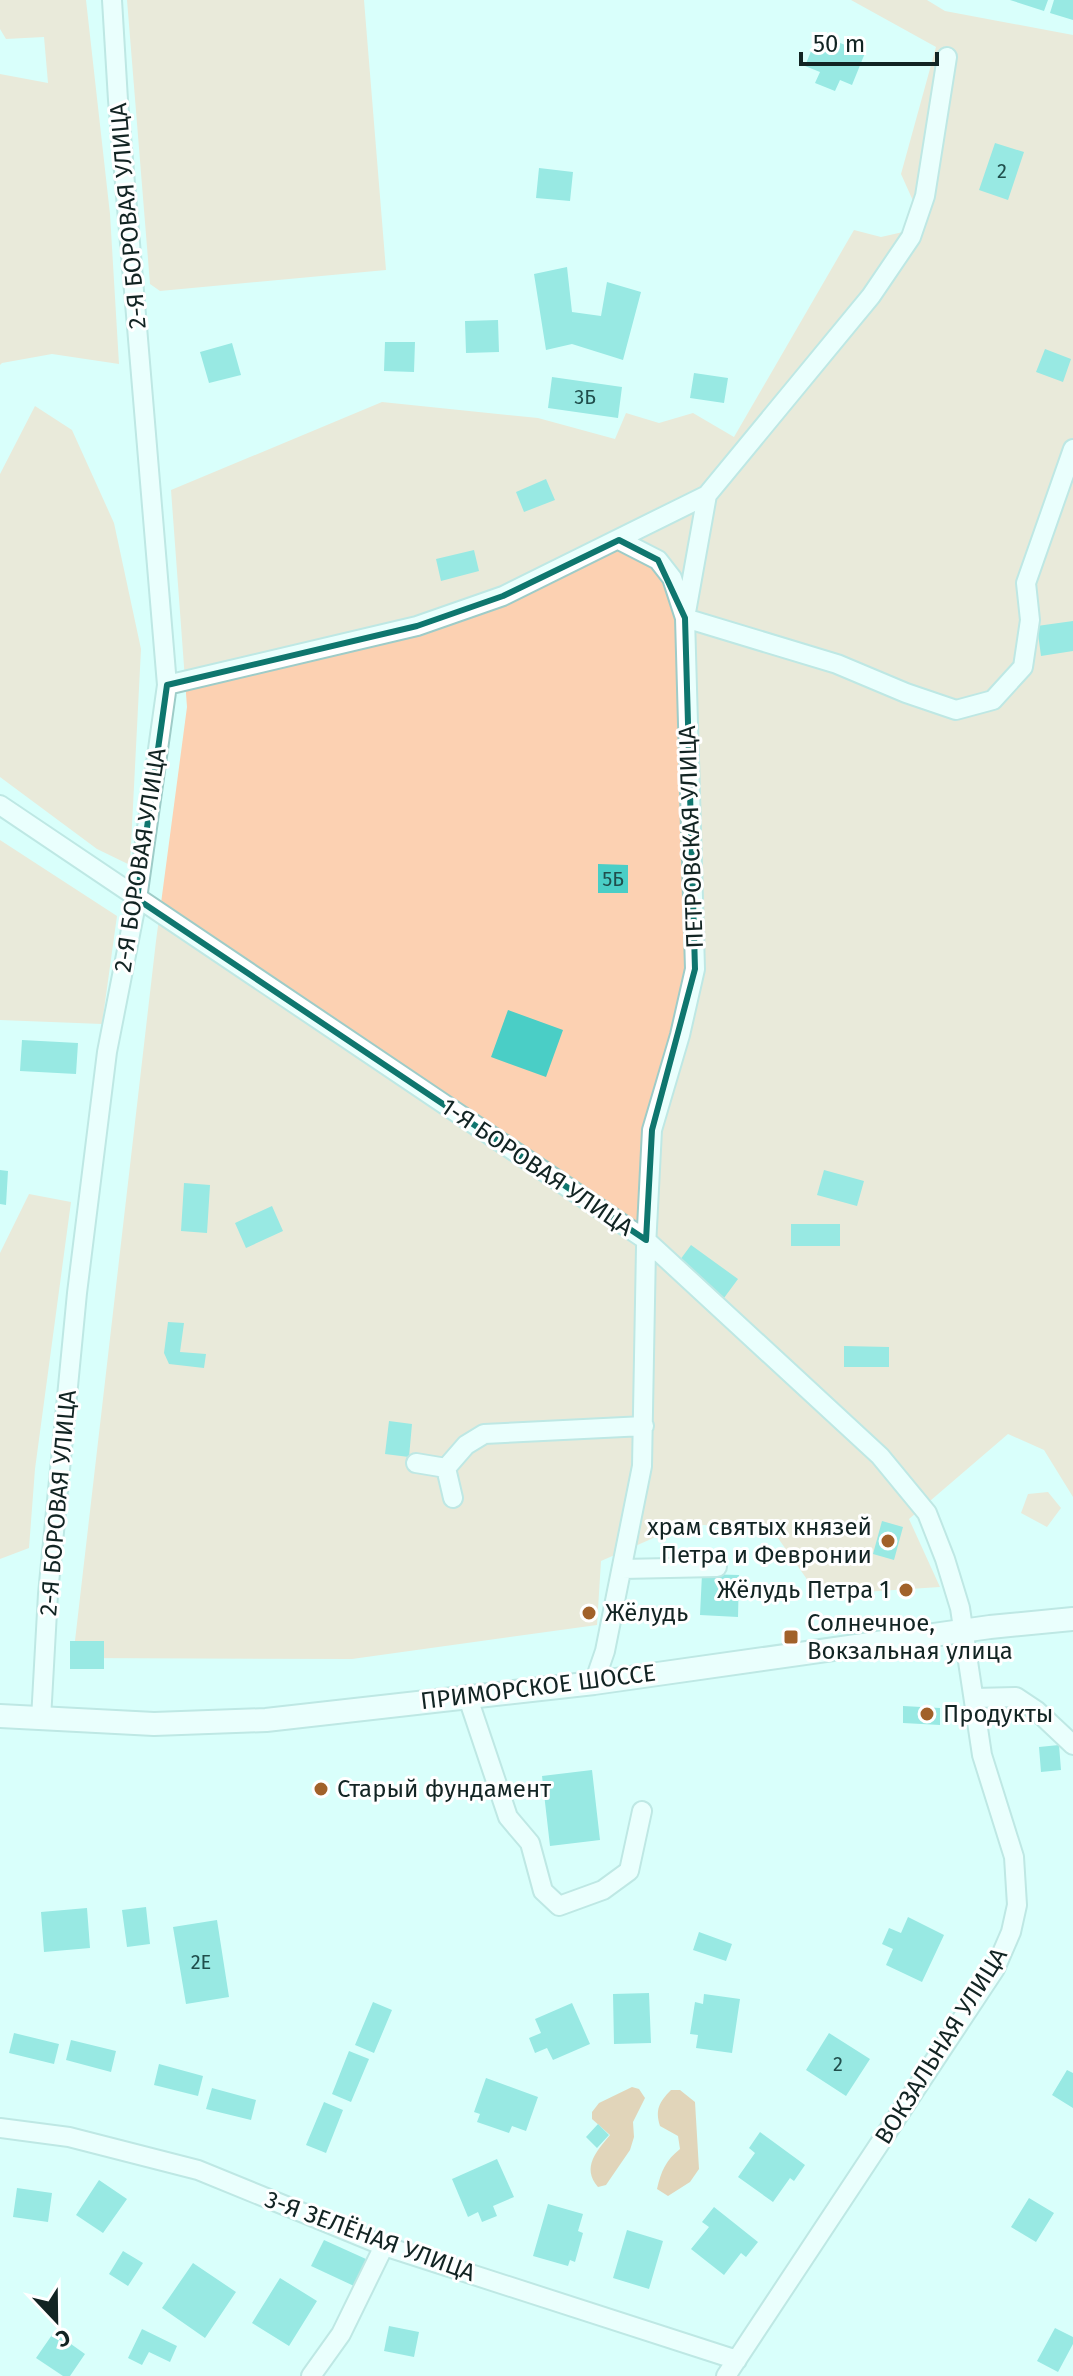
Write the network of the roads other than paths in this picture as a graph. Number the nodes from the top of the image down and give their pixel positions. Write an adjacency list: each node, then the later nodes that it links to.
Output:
1 (112, 0): 7 (street, 2-Я БОРОВАЯ УЛИЦА)
2 (947, 57): 4 (street, ПЕТРОВСКАЯ УЛИЦА)
3 (1073, 449): 6 (street)
4 (707, 495): 5 (street); 6 (street, ПЕТРОВСКАЯ УЛИЦА)
5 (619, 540): 6 (street); 7 (street)
6 (685, 618): 10 (street, ПЕТРОВСКАЯ УЛИЦА)
7 (167, 685): 9 (street, 2-Я БОРОВАЯ УЛИЦА)
8 (0, 805): 9 (street, 1-Я БОРОВАЯ УЛИЦА)
9 (137, 899): 10 (street, 1-Я БОРОВАЯ УЛИЦА); 23 (street, 2-Я БОРОВАЯ УЛИЦА)
10 (646, 1240): 11 (street, ПЕТРОВСКАЯ УЛИЦА); 18 (street, 1-Я БОРОВАЯ УЛИЦА)
11 (644, 1426): 13 (street); 16 (street, ПЕТРОВСКАЯ УЛИЦА)
12 (416, 1463): 13 (street)
13 (446, 1468): 14 (street)
14 (453, 1498)
15 (717, 1567): 16 (street)
16 (622, 1569): 19 (street, ПЕТРОВСКАЯ УЛИЦА)
17 (1073, 1619): 18 (main road, ПРИМОРСКОЕ ШОССЕ)
18 (963, 1631): 19 (main road, ПРИМОРСКОЕ ШОССЕ); 21 (street, ВОКЗАЛЬНАЯ УЛИЦА)
19 (594, 1683): 20 (main road, ПРИМОРСКОЕ ШОССЕ)
20 (467, 1695): 23 (main road, ПРИМОРСКОЕ ШОССЕ); 25 (street)
21 (974, 1698): 24 (street); 28 (street, ВОКЗАЛЬНАЯ УЛИЦА)
22 (0, 1716): 23 (main road, ПРИМОРСКОЕ ШОССЕ)
23 (41, 1719)
24 (1073, 1745)
25 (642, 1811)
26 (0, 2128): 27 (street, 3-Я ЗЕЛЁНАЯ УЛИЦА)
27 (384, 2246): 28 (street, 3-Я ЗЕЛЁНАЯ УЛИЦА); 29 (street)
28 (737, 2360): 30 (street, ВОКЗАЛЬНАЯ УЛИЦА)
29 (311, 2376)
30 (726, 2376)

